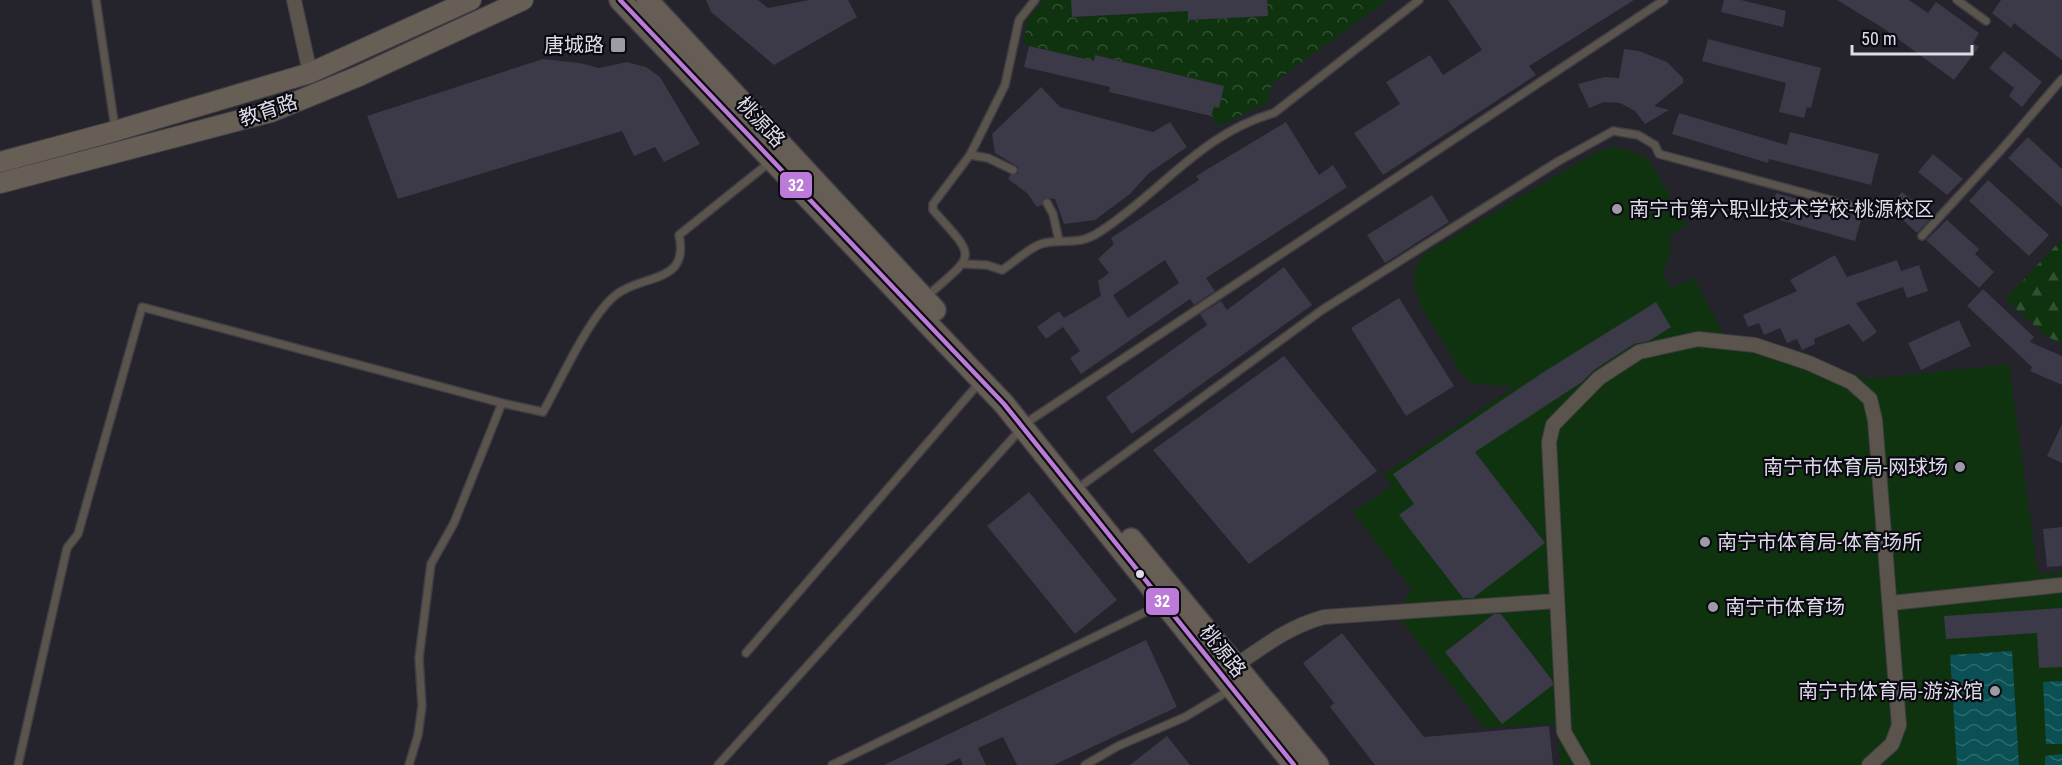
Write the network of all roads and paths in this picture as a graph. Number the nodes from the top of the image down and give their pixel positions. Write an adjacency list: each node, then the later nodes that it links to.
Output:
1 (96, 0): 14 (lane)
2 (294, 0): 12 (street)
3 (471, 0): 12 (main road, 教育路)
4 (523, 0): 19 (main road, 教育路)
5 (608, 0): 10 (main road)
6 (1035, 0): 15 (lane)
7 (1419, 0): 23 (lane)
8 (1664, 0): 28 (lane)
9 (1957, 0): 11 (lane)
10 (640, 3): 16 (main road, 桃源路); 25 (main road, 桃源路)
11 (1986, 21)
12 (310, 73): 14 (main road, 教育路)
13 (2062, 78): 22 (lane)
14 (115, 131): 17 (main road, 教育路)
15 (970, 155): 18 (lane); 24 (lane)
16 (772, 160): 26 (main road, 桃源路); 27 (lane)
17 (0, 162)
18 (1013, 170)
19 (0, 183)
20 (1047, 202): 23 (lane)
21 (1850, 205): 29 (lane)
22 (1922, 236)
23 (1059, 241): 24 (lane)
24 (963, 264): 25 (lane)
25 (924, 299): 28 (main road, 桃源路)
26 (981, 380): 28 (main road, 桃源路); 34 (lane)
27 (502, 403): 37 (lane); 38 (lane)
28 (1027, 423): 29 (main road, 桃源路); 32 (main road, 桃源路); 39 (lane)
29 (1085, 483): 35 (main road, 桃源路)
30 (2062, 585): 33 (street)
31 (1557, 601): 33 (street); 35 (street); 44 (street)
32 (1164, 603): 36 (main road, 桃源路); 40 (lane)
33 (1891, 603): 45 (street)
34 (746, 653)
35 (1235, 666): 43 (main road, 桃源路)
36 (1233, 688): 41 (lane); 42 (main road, 桃源路)
37 (18, 765)
38 (409, 765)
39 (718, 765)
40 (832, 765)
41 (1085, 765)
42 (1294, 765)
43 (1318, 765)
44 (1583, 765)
45 (1869, 765)

